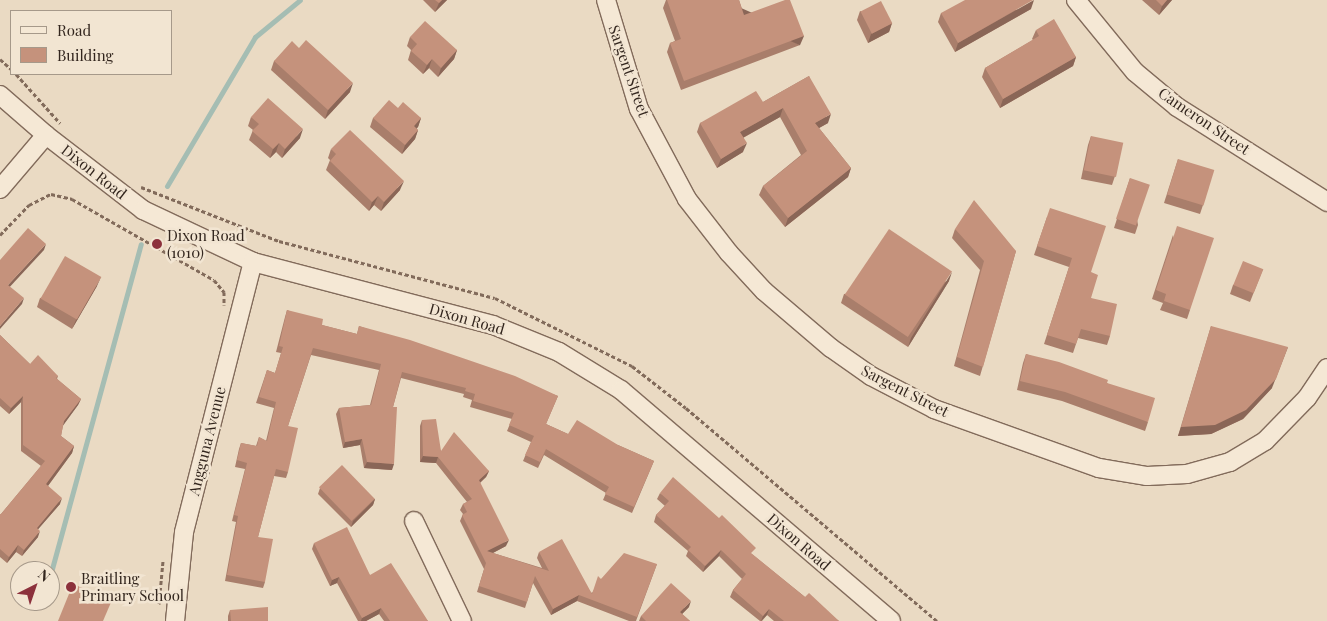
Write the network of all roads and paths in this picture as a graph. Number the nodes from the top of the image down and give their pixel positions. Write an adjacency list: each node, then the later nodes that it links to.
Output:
1 (606, 0): 12 (street, Sargent Street)
2 (1076, 0): 8 (street, Cameron Street)
3 (0, 59): 4 (path)
4 (10, 68)
5 (0, 95): 6 (street, Dixon Road)
6 (46, 136): 7 (street); 10 (street, Dixon Road)
7 (0, 189)
8 (1327, 202)
9 (0, 235): 11 (path)
10 (253, 262): 16 (street, Angguna Avenue); 18 (street, Dixon Road)
11 (224, 309)
12 (1327, 368)
13 (414, 521): 17 (street)
14 (164, 556): 15 (path)
15 (160, 612)
16 (175, 621)
17 (462, 621)
18 (891, 621)

